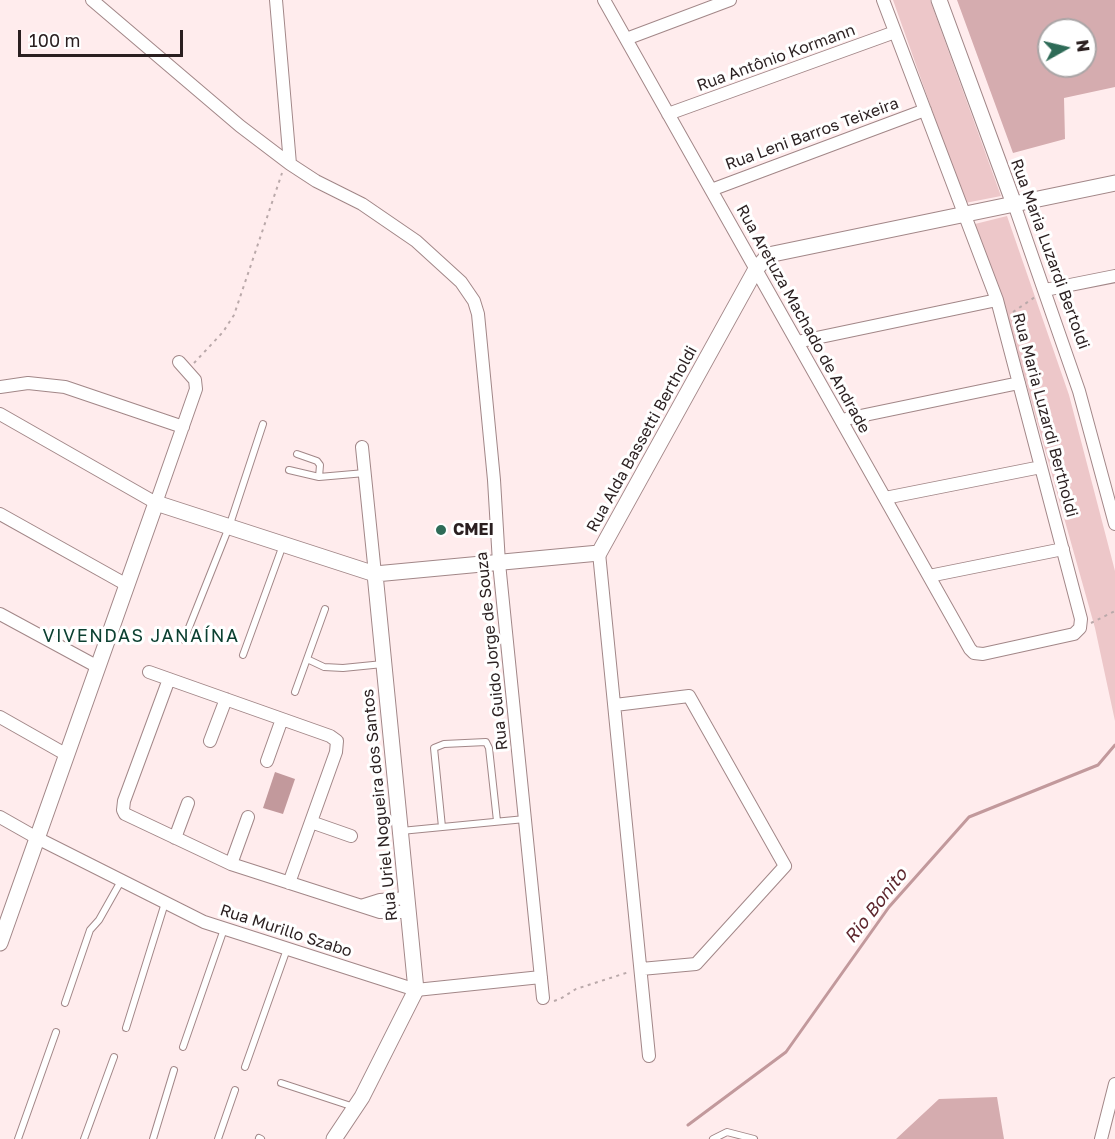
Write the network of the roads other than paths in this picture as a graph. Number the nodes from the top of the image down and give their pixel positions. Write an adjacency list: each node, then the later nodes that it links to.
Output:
1 (92, 0): 11 (street, Rua Guido Jorge de Souza)
2 (276, 0): 11 (street)
3 (604, 0): 8 (street, Rua Aretuza Machado de Andrade)
4 (730, 0): 8 (street)
5 (883, 0): 7 (street)
6 (939, 0): 14 (street, Rua Maria Luzardi Bertoldi)
7 (895, 32): 9 (street); 10 (street, Rua Antônio Kormann)
8 (626, 39): 10 (street, Rua Aretuza Machado de Andrade)
9 (925, 110): 13 (street, Rua Leni Barros Teixeira); 15 (street)
10 (668, 114): 13 (street, Rua Aretuza Machado de Andrade)
11 (290, 164): 42 (street, Rua Guido Jorge de Souza)
12 (1115, 183): 14 (street, Rua Alda Bassetti Bertholdi)
13 (711, 190): 16 (street, Rua Aretuza Machado de Andrade)
14 (1014, 204): 15 (street, Rua Alda Bassetti Bertholdi); 18 (street, Rua Maria Luzardi Bertoldi)
15 (964, 214): 16 (street, Rua Alda Bassetti Bertholdi); 19 (street, Rua Maria Luzardi Bertholdi)
16 (756, 269): 20 (street, Rua Aretuza Machado de Andrade); 41 (street, Rua Alda Bassetti Bertholdi)
17 (1115, 276): 18 (street)
18 (1045, 290): 37 (street, Rua Maria Luzardi Bertoldi)
19 (997, 300): 20 (street); 22 (street, Rua Maria Luzardi Bertholdi)
20 (797, 342): 25 (street, Rua Aretuza Machado de Andrade)
21 (184, 366): 27 (street)
22 (1019, 383): 25 (street); 30 (street, Rua Maria Luzardi Bertholdi)
23 (0, 387): 27 (street)
24 (0, 414): 35 (street)
25 (841, 420): 34 (street, Rua Aretuza Machado de Andrade)
26 (263, 424): 38 (lane)
27 (183, 427): 35 (street)
28 (362, 447): 32 (street, Rua Uriel Nogueira dos Santos)
29 (297, 454): 33 (lane)
30 (1041, 467): 34 (street); 40 (street, Rua Maria Luzardi Bertholdi)
31 (289, 470): 33 (lane)
32 (365, 473): 33 (lane); 43 (street, Rua Uriel Nogueira dos Santos)
33 (319, 477)
34 (885, 498): 44 (street, Rua Aretuza Machado de Andrade)
35 (156, 503): 38 (street, Rua Alda Bassetti Bertholdi); 45 (street)
36 (0, 514): 45 (street)
37 (1115, 524)
38 (229, 527): 39 (street, Rua Alda Bassetti Bertholdi); 48 (lane)
39 (283, 544): 43 (street, Rua Alda Bassetti Bertholdi); 50 (lane)
40 (1063, 549): 44 (street); 49 (street, Rua Maria Luzardi Bertholdi)
41 (599, 553): 42 (street, Rua Alda Bassetti Bertholdi); 58 (street)
42 (500, 563): 43 (street, Rua Alda Bassetti Bertholdi); 67 (street, Rua Guido Jorge de Souza)
43 (375, 574): 52 (street, Rua Uriel Nogueira dos Santos)
44 (929, 576): 49 (street, Rua Aretuza Machado de Andrade)
45 (127, 585): 53 (street)
46 (325, 609): 51 (lane)
47 (0, 614): 53 (street)
48 (184, 640)
49 (974, 653)
50 (243, 656)
51 (307, 659): 52 (lane); 56 (lane)
52 (384, 663): 71 (street, Rua Uriel Nogueira dos Santos)
53 (98, 668): 62 (street)
54 (149, 672): 55 (street)
55 (169, 679): 57 (street); 74 (street)
56 (295, 692)
57 (226, 699): 60 (street); 61 (street)
58 (615, 705): 84 (street); 84 (street)
59 (0, 717): 62 (street)
60 (282, 719): 63 (street); 69 (street)
61 (210, 741)
62 (67, 755): 73 (street)
63 (267, 761)
64 (188, 802): 74 (street)
65 (0, 817): 73 (street, Rua Murillo Szabo)
66 (248, 817): 75 (street)
67 (525, 819): 68 (lane); 85 (street, Rua Guido Jorge de Souza)
68 (497, 821): 70 (lane); 70 (lane)
69 (311, 822): 72 (street); 77 (street)
70 (442, 827): 71 (lane)
71 (400, 831): 79 (street, Rua Uriel Nogueira dos Santos)
72 (351, 836)
73 (37, 838): 76 (street, Rua Murillo Szabo); 80 (street)
74 (175, 838): 75 (street)
75 (231, 864): 77 (street)
76 (122, 881): 78 (street, Rua Murillo Szabo); 88 (lane)
77 (290, 883): 79 (street)
78 (165, 903): 81 (street, Rua Murillo Szabo); 89 (lane)
79 (408, 905): 86 (street, Rua Uriel Nogueira dos Santos)
80 (5, 914): 82 (street)
81 (224, 929): 83 (street, Rua Murillo Szabo); 91 (lane)
82 (0, 943)
83 (287, 949): 86 (street, Rua Murillo Szabo); 94 (lane)
84 (641, 969): 92 (street)
85 (541, 977): 86 (street, Rua Murillo Szabo); 87 (street, Rua Guido Jorge de Souza)
86 (416, 990): 99 (street)
87 (543, 998)
88 (65, 1003)
89 (126, 1028)
90 (56, 1032): 100 (lane)
91 (183, 1047)
92 (650, 1056)
93 (114, 1057): 101 (lane)
94 (245, 1067)
95 (174, 1070): 102 (lane)
96 (280, 1083): 99 (lane)
97 (1115, 1084): 107 (street)
98 (235, 1090): 103 (lane)
99 (356, 1107): 104 (street)
100 (18, 1139)
101 (84, 1139)
102 (153, 1139)
103 (218, 1139)
104 (334, 1139)
105 (713, 1139): 106 (lane)
106 (754, 1139)
107 (1101, 1139)

